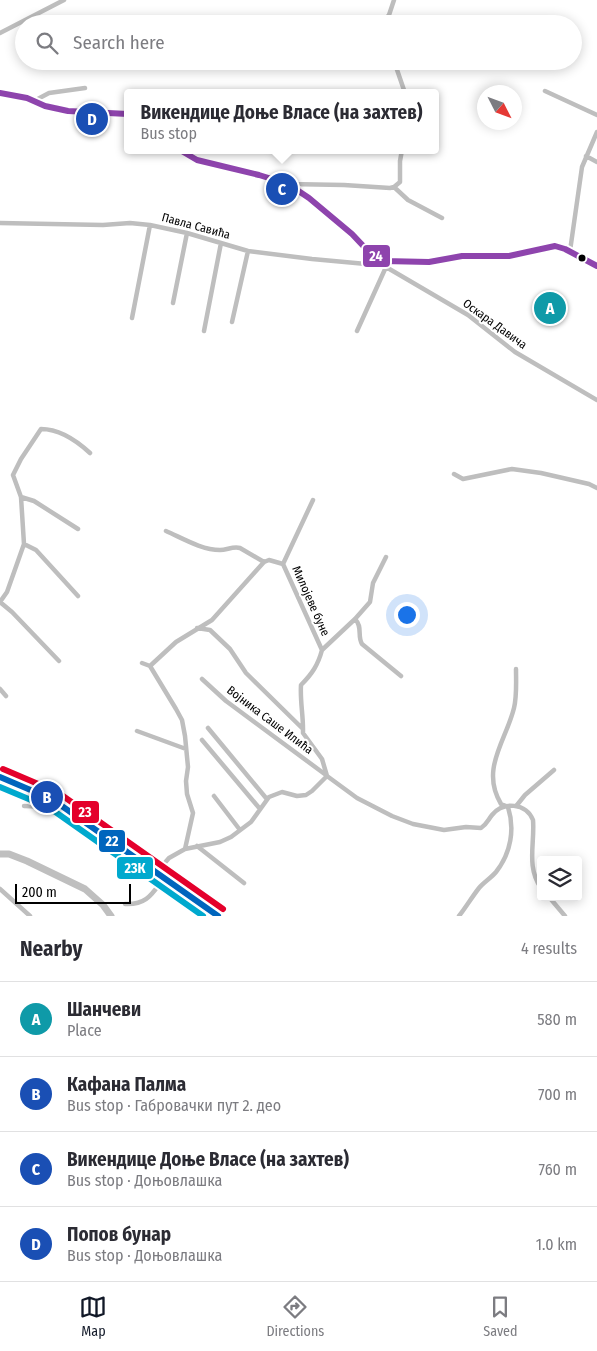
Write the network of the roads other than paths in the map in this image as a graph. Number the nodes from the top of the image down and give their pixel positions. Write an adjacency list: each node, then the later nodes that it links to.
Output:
1 (64, 0): 3 (street)
2 (394, 0): 4 (street)
3 (35, 15)
4 (388, 15)
5 (15, 25): 6 (street)
6 (0, 33)
7 (398, 70): 9 (street)
8 (85, 88): 12 (street)
9 (404, 89)
10 (545, 90): 14 (street)
11 (0, 93): 12 (street)
12 (34, 101): 13 (street)
13 (124, 114)
14 (597, 115)
15 (597, 132): 18 (street)
16 (187, 154): 20 (street)
17 (401, 154): 21 (street)
18 (586, 156): 19 (street); 28 (street)
19 (597, 162)
20 (288, 184): 21 (street); 29 (street, Оскара Давича)
21 (394, 187): 22 (street)
22 (442, 218)
23 (0, 222): 24 (street, Павла Савића)
24 (150, 225): 25 (street, Павла Савића); 32 (street)
25 (187, 233): 26 (street, Павла Савића); 31 (street)
26 (221, 243): 27 (street, Павла Савића); 34 (street)
27 (248, 251): 29 (street, Павла Савића); 33 (street)
28 (570, 251): 29 (street, Павла Савића); 30 (street)
29 (384, 264): 35 (street); 36 (street, Оскара Давича)
30 (597, 266)
31 (173, 303)
32 (132, 318)
33 (232, 322)
34 (204, 331)
35 (357, 331)
36 (597, 400)
37 (90, 453): 40 (street)
38 (454, 474): 39 (street)
39 (597, 488)
40 (21, 497): 42 (street); 44 (street)
41 (313, 500): 47 (street)
42 (78, 529)
43 (166, 531): 46 (street)
44 (24, 544): 48 (street); 49 (street)
45 (386, 557): 50 (street)
46 (264, 562): 47 (street); 51 (street)
47 (283, 564): 52 (street, Милојеве буне)
48 (78, 596)
49 (0, 602): 53 (street)
50 (355, 619): 52 (street); 57 (street)
51 (197, 628): 55 (street); 62 (street, Милојеве буне)
52 (322, 650): 62 (street, Милојеве буне)
53 (59, 661)
54 (142, 663): 55 (street)
55 (150, 666): 65 (street)
56 (516, 669): 74 (street)
57 (401, 676)
58 (202, 679): 67 (street, Војника Саше Илића)
59 (0, 689): 60 (street)
60 (6, 696)
61 (208, 728): 70 (street)
62 (303, 729): 67 (street, Милојеве буне)
63 (137, 731): 65 (street)
64 (202, 740): 75 (street)
65 (186, 749): 78 (street)
66 (554, 770): 72 (street)
67 (327, 775): 70 (street); 74 (street, Војника Саше Илића)
68 (0, 777): 71 (street)
69 (214, 796): 76 (street)
70 (266, 798): 75 (street)
71 (59, 804): 73 (street); 79 (street)
72 (517, 805): 74 (street); 81 (street)
73 (24, 806)
74 (508, 806): 88 (street)
75 (260, 809): 76 (street)
76 (240, 830): 77 (street)
77 (197, 846): 78 (street); 82 (street)
78 (185, 849): 79 (street)
79 (156, 873): 80 (street)
80 (164, 878): 85 (street); 87 (street)
81 (537, 882)
82 (244, 883)
83 (0, 889): 86 (street)
84 (552, 901): 89 (street)
85 (125, 904)
86 (30, 916)
87 (218, 916)
88 (459, 916)
89 (564, 916)

